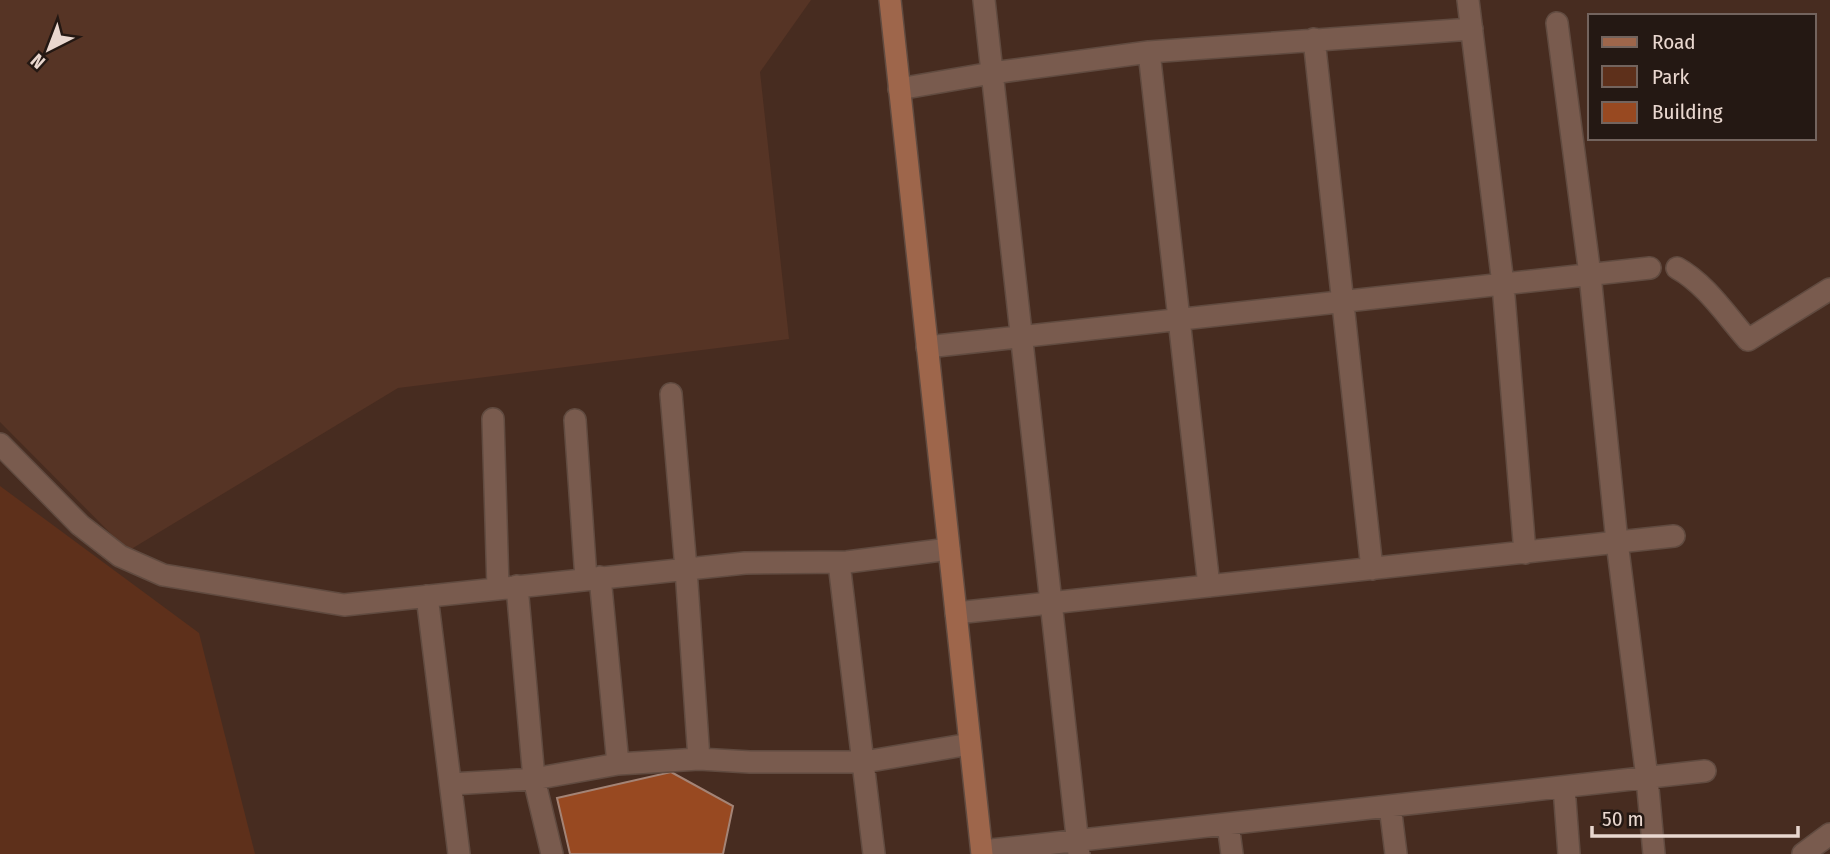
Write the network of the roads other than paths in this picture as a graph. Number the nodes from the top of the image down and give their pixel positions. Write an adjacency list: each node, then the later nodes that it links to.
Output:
1 (890, 0): 9 (street)
2 (984, 0): 8 (street)
3 (1468, 0): 5 (street)
4 (1557, 23): 12 (street)
5 (1472, 29): 6 (street); 13 (street)
6 (1314, 39): 7 (street); 15 (street)
7 (1149, 52): 8 (street); 16 (street)
8 (992, 73): 9 (street); 17 (street)
9 (899, 89): 18 (street)
10 (1650, 268): 12 (street)
11 (1677, 268): 14 (street)
12 (1590, 275): 13 (street); 24 (street)
13 (1503, 284): 15 (street); 26 (street)
14 (1830, 289)
15 (1343, 302): 16 (street); 29 (street)
16 (1180, 320): 17 (street); 31 (street)
17 (1021, 337): 18 (street); 34 (street)
18 (927, 347): 25 (street)
19 (671, 394): 28 (street)
20 (493, 419): 32 (street)
21 (575, 420): 30 (street)
22 (0, 444): 33 (street)
23 (1674, 536): 24 (street)
24 (1617, 542): 26 (street); 41 (street)
25 (949, 549): 27 (street); 35 (street)
26 (1525, 553): 29 (street)
27 (839, 563): 28 (street); 38 (street)
28 (686, 569): 30 (street); 37 (street)
29 (1372, 569): 31 (street)
30 (593, 578): 32 (street); 39 (street)
31 (1209, 586): 34 (street)
32 (508, 587): 33 (street); 42 (street)
33 (427, 596): 43 (street)
34 (1051, 603): 35 (street); 48 (street)
35 (956, 613): 36 (street)
36 (970, 744): 38 (street); 49 (street)
37 (699, 759): 38 (street); 39 (street)
38 (864, 762): 52 (street)
39 (618, 764): 42 (street)
40 (1705, 771): 41 (street)
41 (1647, 778): 44 (street); 56 (street)
42 (534, 779): 43 (street); 51 (street)
43 (451, 784): 50 (street)
44 (1564, 787): 45 (street); 55 (street)
45 (1390, 806): 46 (street); 54 (street)
46 (1228, 824): 48 (street); 53 (street)
47 (1830, 834): 57 (street)
48 (1078, 847): 49 (street)
49 (982, 852)
50 (459, 854)
51 (552, 854)
52 (874, 854)
53 (1232, 854)
54 (1396, 854)
55 (1569, 854)
56 (1654, 854)
57 (1803, 854)

